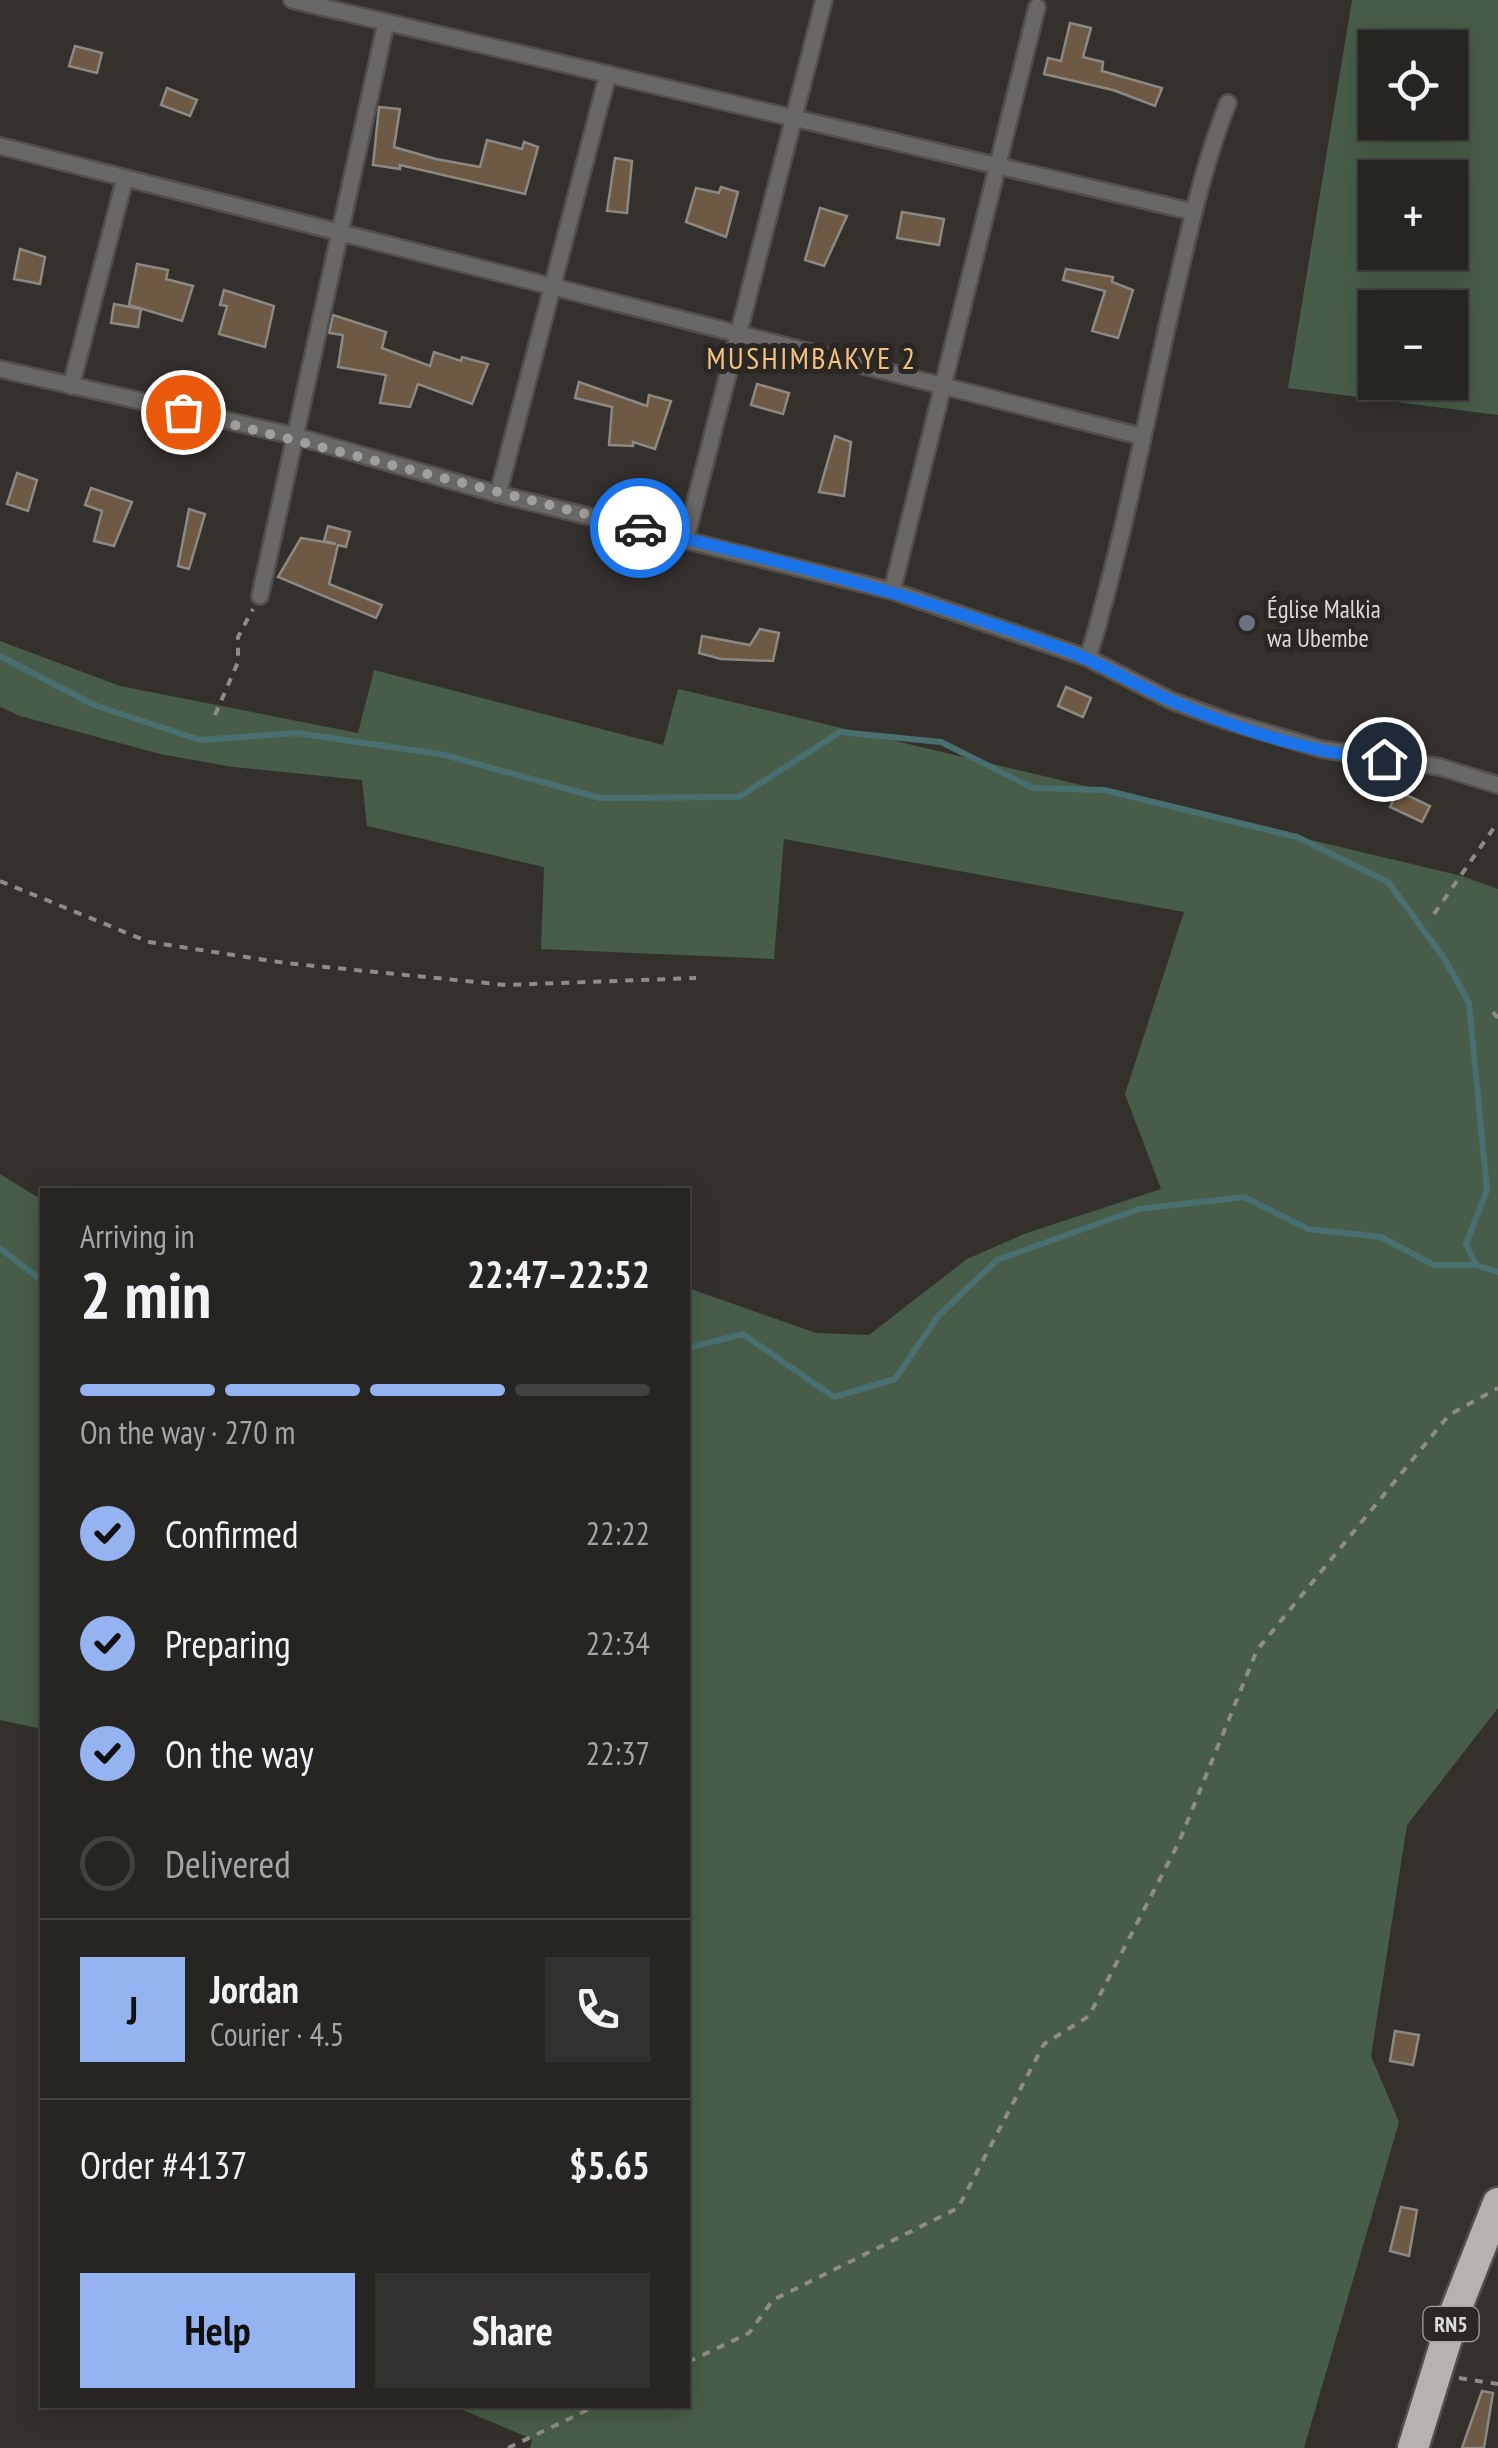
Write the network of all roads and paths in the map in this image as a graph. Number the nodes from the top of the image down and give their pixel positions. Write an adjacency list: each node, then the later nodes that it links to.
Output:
1 (292, 0): 4 (street)
2 (824, 0): 7 (street)
3 (1037, 7): 9 (street)
4 (386, 22): 5 (street); 12 (street)
5 (608, 74): 7 (street); 13 (street)
6 (1228, 103): 11 (street)
7 (794, 117): 9 (street); 14 (street)
8 (0, 146): 10 (street)
9 (998, 164): 11 (street); 16 (street)
10 (125, 178): 12 (street); 17 (street)
11 (1194, 212): 19 (street)
12 (340, 230): 13 (street); 18 (street)
13 (553, 284): 14 (street); 20 (street)
14 (739, 332): 16 (street); 21 (street)
15 (0, 369): 17 (street)
16 (943, 384): 19 (street); 22 (street)
17 (71, 386): 18 (street)
18 (295, 436): 20 (street); 23 (street)
19 (1140, 436): 24 (street)
20 (498, 494): 21 (street)
21 (686, 538): 22 (street)
22 (892, 591): 24 (street)
23 (260, 596): 25 (path)
24 (1088, 658): 26 (street)
25 (215, 715)
26 (1498, 785)
27 (1498, 822): 29 (path)
28 (0, 882): 30 (path)
29 (1434, 914)
30 (696, 978)
31 (1492, 1012): 32 (path)
32 (1498, 1018)
33 (1498, 1388): 35 (path)
34 (1498, 2203): 36 (highway, RN5)
35 (690, 2361)
36 (1435, 2372): 37 (path); 40 (highway, RN5)
37 (1498, 2384)
38 (592, 2408): 39 (path)
39 (508, 2448)
40 (1413, 2448)

